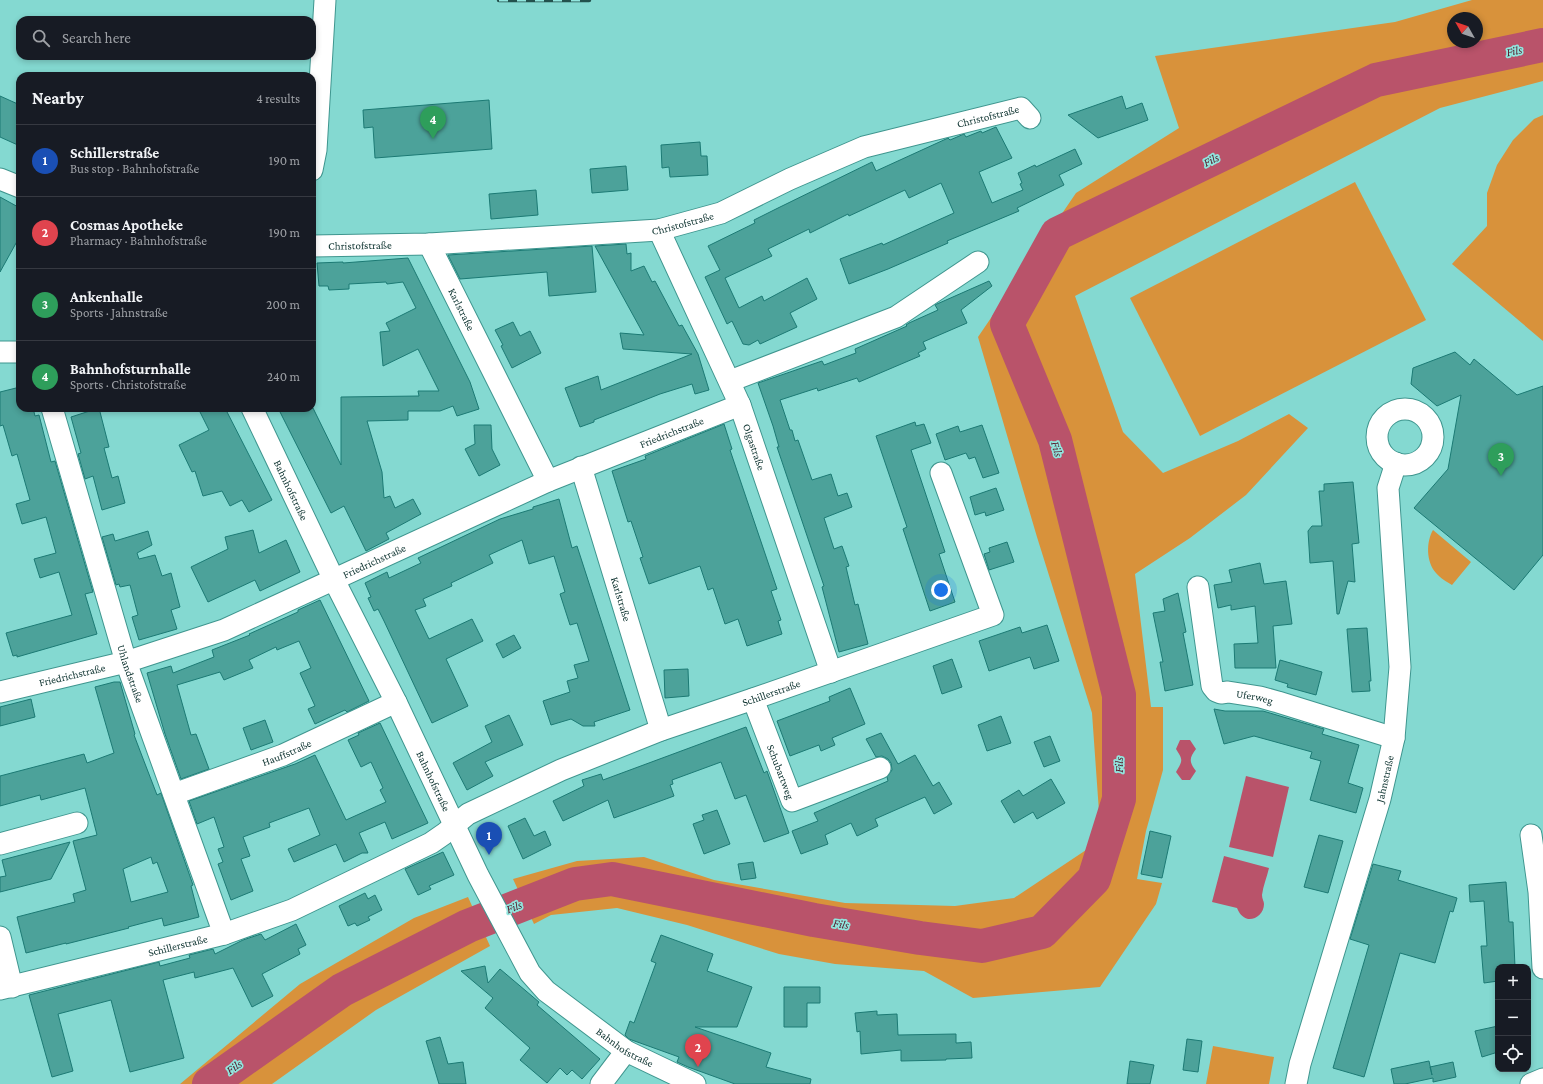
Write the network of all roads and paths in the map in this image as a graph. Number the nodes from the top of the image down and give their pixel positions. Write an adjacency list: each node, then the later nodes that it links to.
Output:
1 (325, 0): 3 (street)
2 (1030, 118): 6 (street, Christofstraße)
3 (316, 150)
4 (0, 179): 5 (street)
5 (16, 185)
6 (659, 230): 7 (street, Christofstraße); 12 (street, Olgastraße)
7 (429, 244): 8 (street, Christofstraße); 19 (street, Karlstraße)
8 (316, 246)
9 (978, 262): 12 (street)
10 (0, 352): 11 (street)
11 (16, 352)
12 (730, 381): 13 (street, Olgastraße)
13 (740, 405): 17 (street, Friedrichstraße); 23 (street, Olgastraße)
14 (53, 412): 22 (street, Uhlandstraße)
15 (254, 412): 20 (street, Bahnhofstraße)
16 (1396, 463): 28 (street, Jahnstraße)
17 (581, 467): 19 (street, Friedrichstraße); 27 (street, Karlstraße)
18 (941, 473): 23 (street, Schillerstraße)
19 (548, 481): 20 (street, Friedrichstraße)
20 (334, 580): 22 (street, Friedrichstraße); 26 (street, Bahnhofstraße)
21 (1198, 587): 28 (street, Uferweg)
22 (126, 662): 24 (street, Friedrichstraße); 30 (street, Uhlandstraße)
23 (831, 672): 25 (street, Schillerstraße)
24 (0, 692)
25 (753, 699): 27 (street, Schillerstraße); 29 (street, Schubartweg)
26 (396, 702): 30 (street, Hauffstraße); 32 (street, Bahnhofstraße)
27 (660, 730): 32 (street, Schillerstraße)
28 (1394, 738): 43 (street, Jahnstraße)
29 (880, 768)
30 (174, 794): 35 (street, Uhlandstraße)
31 (77, 823): 34 (street)
32 (455, 824): 35 (street, Schillerstraße); 39 (street, Bahnhofstraße)
33 (1531, 835): 37 (street)
34 (0, 844)
35 (224, 934): 38 (street, Schillerstraße)
36 (0, 937): 38 (street)
37 (1543, 968)
38 (6, 988)
39 (626, 1051): 41 (street); 42 (street, Bahnhofstraße)
40 (1543, 1079): 44 (street)
41 (601, 1084)
42 (695, 1084)
43 (1296, 1084)
44 (1531, 1084)

